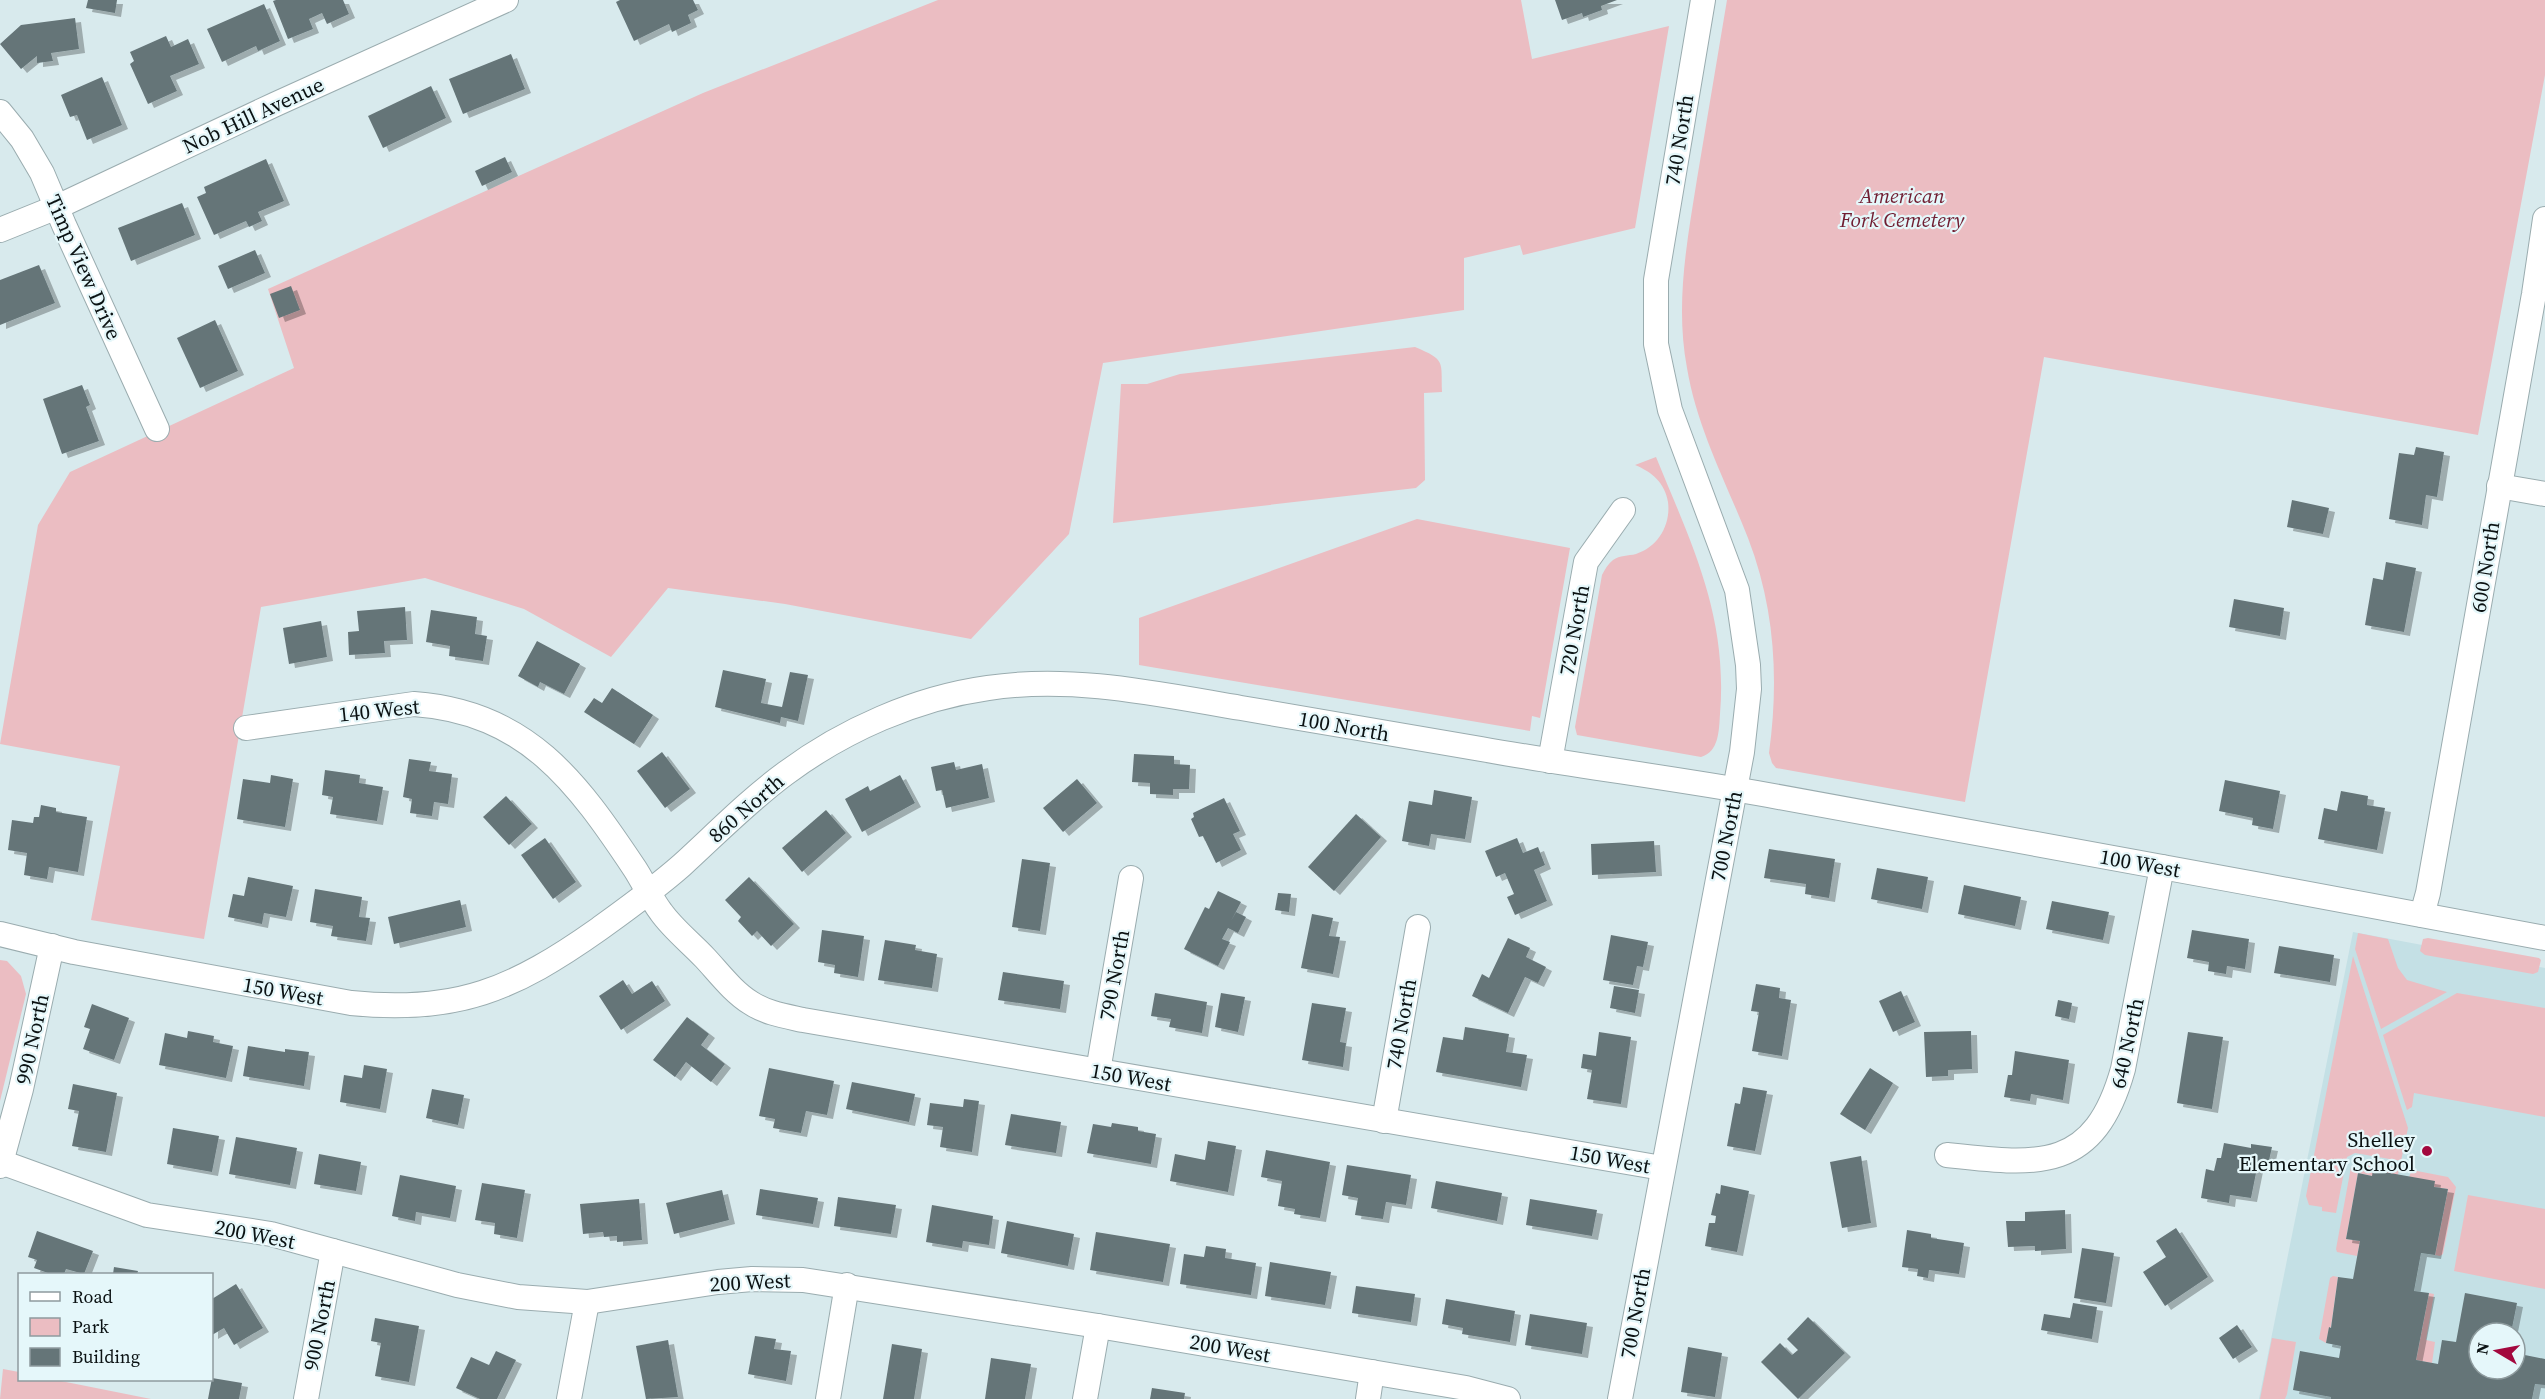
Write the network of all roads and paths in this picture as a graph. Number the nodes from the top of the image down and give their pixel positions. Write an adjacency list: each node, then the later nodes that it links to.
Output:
1 (506, 0): 3 (street, Nob Hill Avenue)
2 (1703, 0): 9 (street, 740 North)
3 (474, 7): 5 (street, Nob Hill Avenue)
4 (0, 112): 5 (street, Timp View Drive)
5 (57, 207): 7 (street, Nob Hill Avenue); 10 (street, Timp View Drive)
6 (2545, 219): 8 (street, 600 North)
7 (0, 230)
8 (2543, 244): 11 (street, 600 North)
9 (1656, 280): 17 (street, 700 North)
10 (157, 429)
11 (2499, 486): 12 (street); 21 (street, 600 North)
12 (2545, 494)
13 (1623, 510): 16 (street, 720 North)
14 (951, 694): 16 (street, 100 North); 20 (street, 860 North)
15 (246, 728): 20 (street, 140 West)
16 (1551, 761): 17 (street, 100 North)
17 (1735, 790): 18 (street, 100 West); 31 (street, 700 North)
18 (2162, 867): 21 (street, 100 West); 29 (street, 640 North)
19 (1131, 878): 27 (street, 790 North)
20 (650, 892): 26 (street, 860 North); 27 (street, 150 West)
21 (2422, 915): 24 (street, 100 West)
22 (1418, 927): 28 (street, 740 North)
23 (0, 934): 25 (street, 150 West)
24 (2545, 938)
25 (52, 946): 26 (street, 150 West); 30 (street, 990 North)
26 (560, 957)
27 (1098, 1071): 28 (street, 150 West)
28 (1384, 1122): 31 (street, 150 West)
29 (1947, 1155)
30 (0, 1164): 32 (street, 200 West)
31 (1662, 1168): 43 (street, 700 North)
32 (333, 1251): 34 (street, 200 West); 37 (street, 900 North)
33 (847, 1286): 34 (street, 200 West); 35 (street, 200 West); 39 (street)
34 (587, 1302): 38 (street)
35 (1098, 1326): 36 (street, 200 West); 40 (street)
36 (1372, 1372): 41 (street); 42 (street, 200 West)
37 (306, 1399)
38 (569, 1399)
39 (828, 1399)
40 (1085, 1399)
41 (1368, 1399)
42 (1508, 1399)
43 (1620, 1399)

